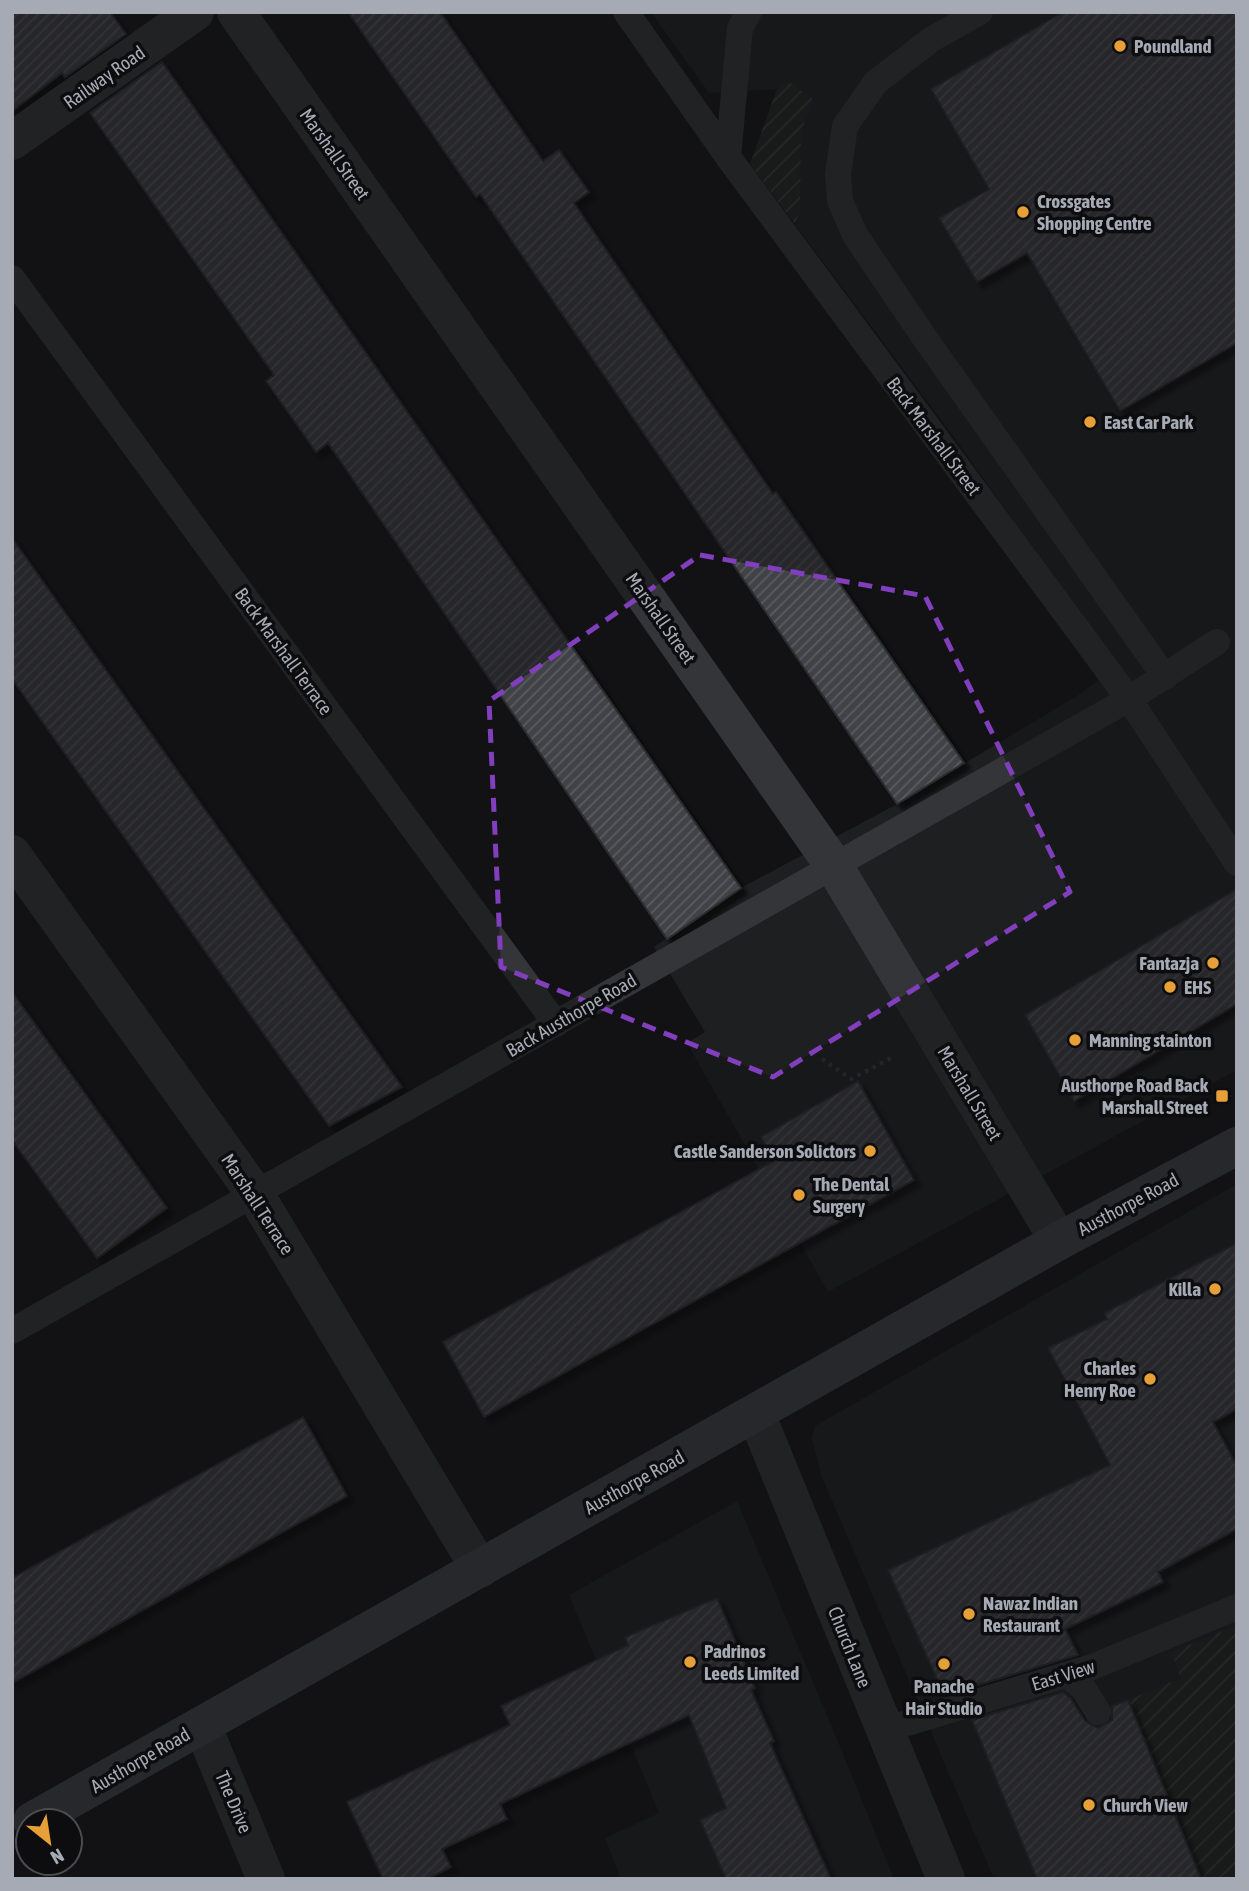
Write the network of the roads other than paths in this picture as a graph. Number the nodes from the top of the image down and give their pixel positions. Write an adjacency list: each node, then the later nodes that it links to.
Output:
1 (195, 12): 6 (street, Railway Road)
2 (236, 12): 14 (street, Marshall Street)
3 (626, 12): 7 (lane, Back Marshall Street)
4 (749, 12): 7 (lane)
5 (980, 12): 10 (lane)
6 (12, 141)
7 (728, 157): 11 (lane, Back Marshall Street)
8 (12, 278): 15 (lane, Back Marshall Terrace)
9 (1217, 642): 10 (lane, Back Austhorpe Road)
10 (1166, 677): 11 (lane, Back Austhorpe Road)
11 (1129, 699): 13 (lane, Back Marshall Street); 14 (lane, Back Austhorpe Road)
12 (12, 855): 17 (street, Marshall Terrace)
13 (1237, 863)
14 (834, 866): 15 (lane, Back Austhorpe Road); 18 (street, Marshall Street)
15 (556, 1024): 17 (lane, Back Austhorpe Road)
16 (1237, 1146): 18 (street, Austhorpe Road)
17 (255, 1194): 19 (lane, Back Austhorpe Road); 21 (street, Marshall Terrace)
18 (1059, 1241): 20 (street, Austhorpe Road)
19 (12, 1331)
20 (756, 1414): 21 (street, Austhorpe Road); 26 (street, Church Lane)
21 (480, 1569): 25 (street, Austhorpe Road)
22 (1237, 1607): 23 (lane, East View)
23 (1066, 1675): 24 (lane); 26 (lane, East View)
24 (1098, 1712)
25 (202, 1725): 27 (street, Austhorpe Road); 28 (street, The Drive)
26 (884, 1730): 29 (street, Church Lane)
27 (57, 1807)
28 (266, 1879)
29 (946, 1879)

